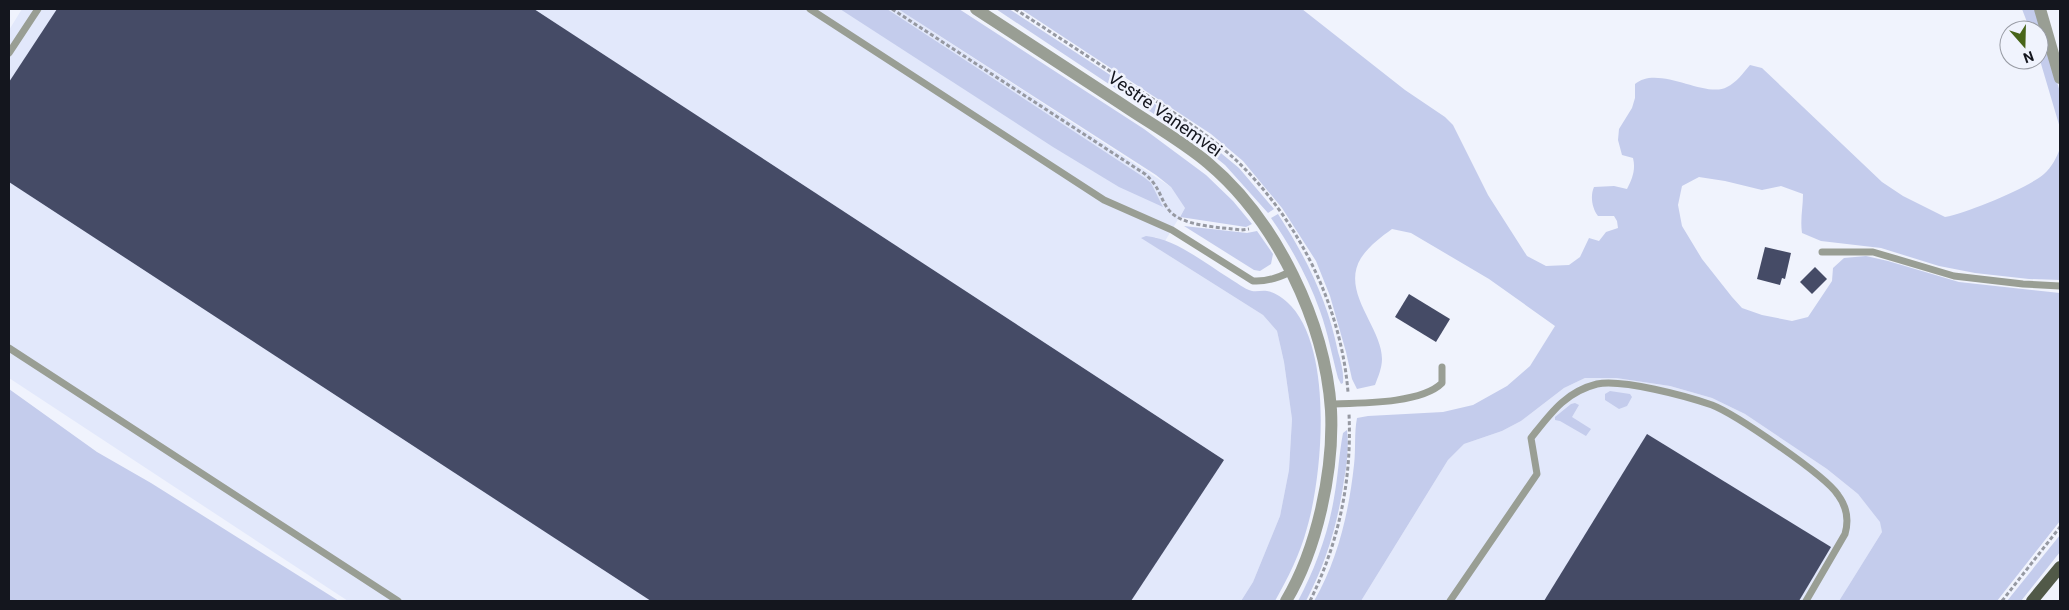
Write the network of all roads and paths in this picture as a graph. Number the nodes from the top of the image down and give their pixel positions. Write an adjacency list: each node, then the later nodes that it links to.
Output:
1 (38, 9): 6 (lane)
2 (810, 9): 11 (lane)
3 (892, 9): 9 (path)
4 (976, 9): 9 (street, Vestre Vanemvei)
5 (2040, 9): 7 (street)
6 (9, 53)
7 (2060, 78)
8 (1278, 209): 9 (path)
9 (1262, 221): 11 (street, Vestre Vanemvei)
10 (1822, 252): 12 (lane)
11 (1290, 272): 15 (street, Vestre Vanemvei)
12 (2060, 286)
13 (9, 348): 18 (lane)
14 (1442, 368): 15 (lane)
15 (1330, 404): 19 (street, Vestre Vanemvei)
16 (2060, 527): 22 (path)
17 (2060, 567): 23 (main road)
18 (398, 601)
19 (1286, 601)
20 (1450, 601): 21 (lane)
21 (1806, 601)
22 (2002, 601)
23 (2032, 601)

